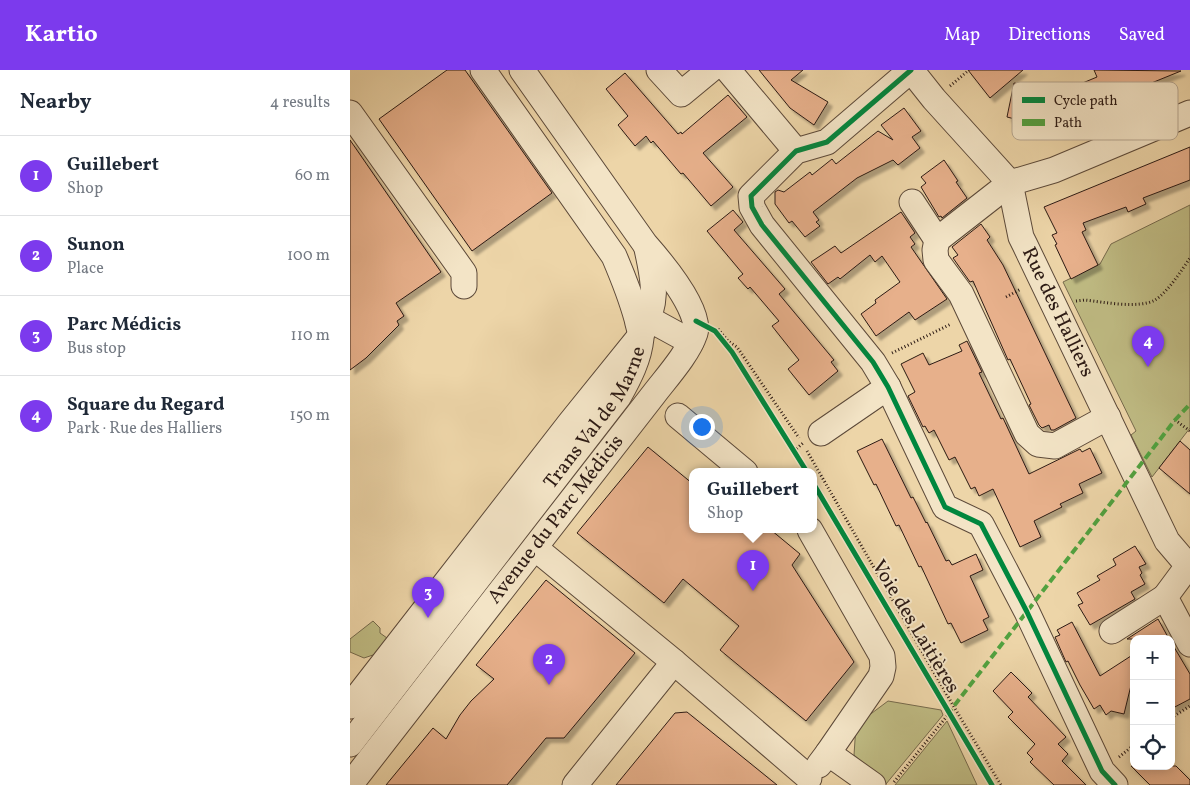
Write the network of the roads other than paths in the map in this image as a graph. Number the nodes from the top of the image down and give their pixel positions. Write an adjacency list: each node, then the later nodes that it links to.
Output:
1 (482, 70): 17 (street, Trans Val de Marne)
2 (522, 70): 15 (street)
3 (659, 70): 4 (street)
4 (710, 70)
5 (728, 70): 11 (street)
6 (911, 70): 11 (street); 12 (street)
7 (350, 113): 16 (street)
8 (1190, 113): 9 (street)
9 (1178, 118)
10 (1126, 140): 12 (street)
11 (796, 151): 19 (street)
12 (1010, 184): 14 (street); 21 (street, Rue des Halliers)
13 (912, 202): 14 (street)
14 (937, 240): 21 (street)
15 (645, 244): 17 (street); 18 (street)
16 (464, 286)
17 (645, 327): 18 (street); 31 (street); 32 (street, Trans Val de Marne)
18 (698, 330): 25 (street, Avenue du Parc Médicis)
19 (888, 387): 22 (street); 38 (street)
20 (678, 416): 23 (street)
21 (1108, 418): 26 (street, Rue des Halliers)
22 (821, 433)
23 (740, 468)
24 (812, 533): 33 (street)
25 (535, 548): 30 (street); 35 (street, Avenue du Parc Médicis)
26 (1189, 567): 27 (street)
27 (1164, 597): 28 (street); 29 (street)
28 (1112, 631)
29 (1190, 644)
30 (674, 662): 34 (street); 36 (street)
31 (350, 706)
32 (350, 744)
33 (828, 753): 34 (street); 37 (street)
34 (806, 781)
35 (350, 785)
36 (575, 785)
37 (873, 785)
38 (1115, 785)

